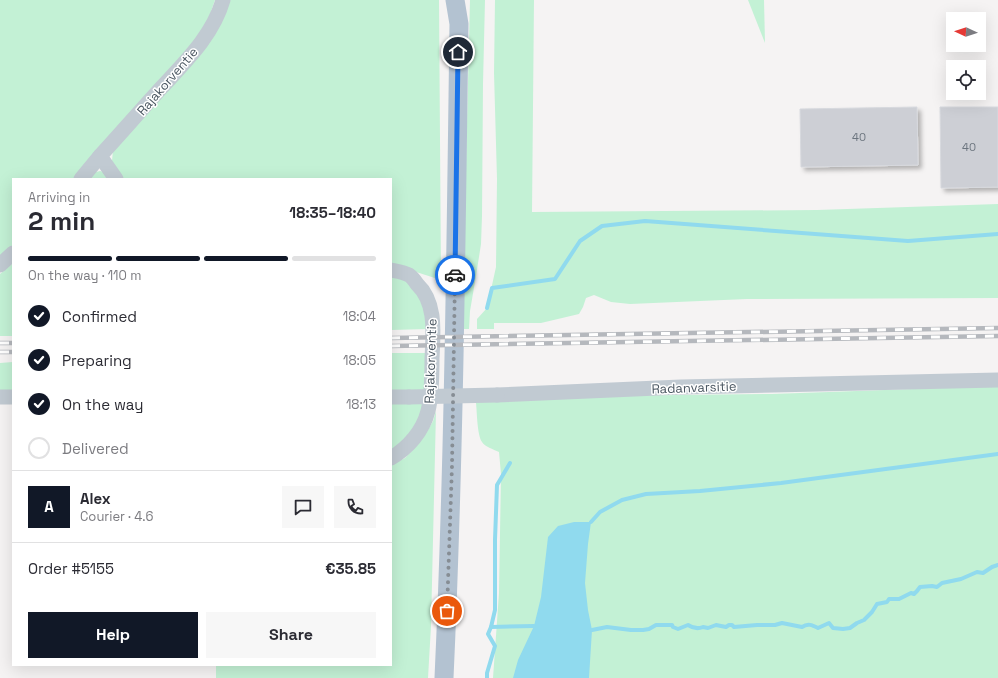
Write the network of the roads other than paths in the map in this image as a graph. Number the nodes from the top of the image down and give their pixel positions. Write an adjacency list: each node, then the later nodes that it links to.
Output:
1 (223, 0): 5 (street, Rajakorventie)
2 (455, 0): 4 (main road)
3 (464, 0): 4 (main road)
4 (459, 24): 16 (main road)
5 (100, 156): 6 (street, Rajakorventie); 7 (street)
6 (82, 178)
7 (115, 178)
8 (12, 255): 9 (street)
9 (0, 265)
10 (392, 270): 15 (street, Rajakorventie)
11 (998, 380): 14 (street, Radanvarsitie, bridge)
12 (12, 396): 13 (street)
13 (0, 397)
14 (392, 397)
15 (392, 457)
16 (444, 678)

